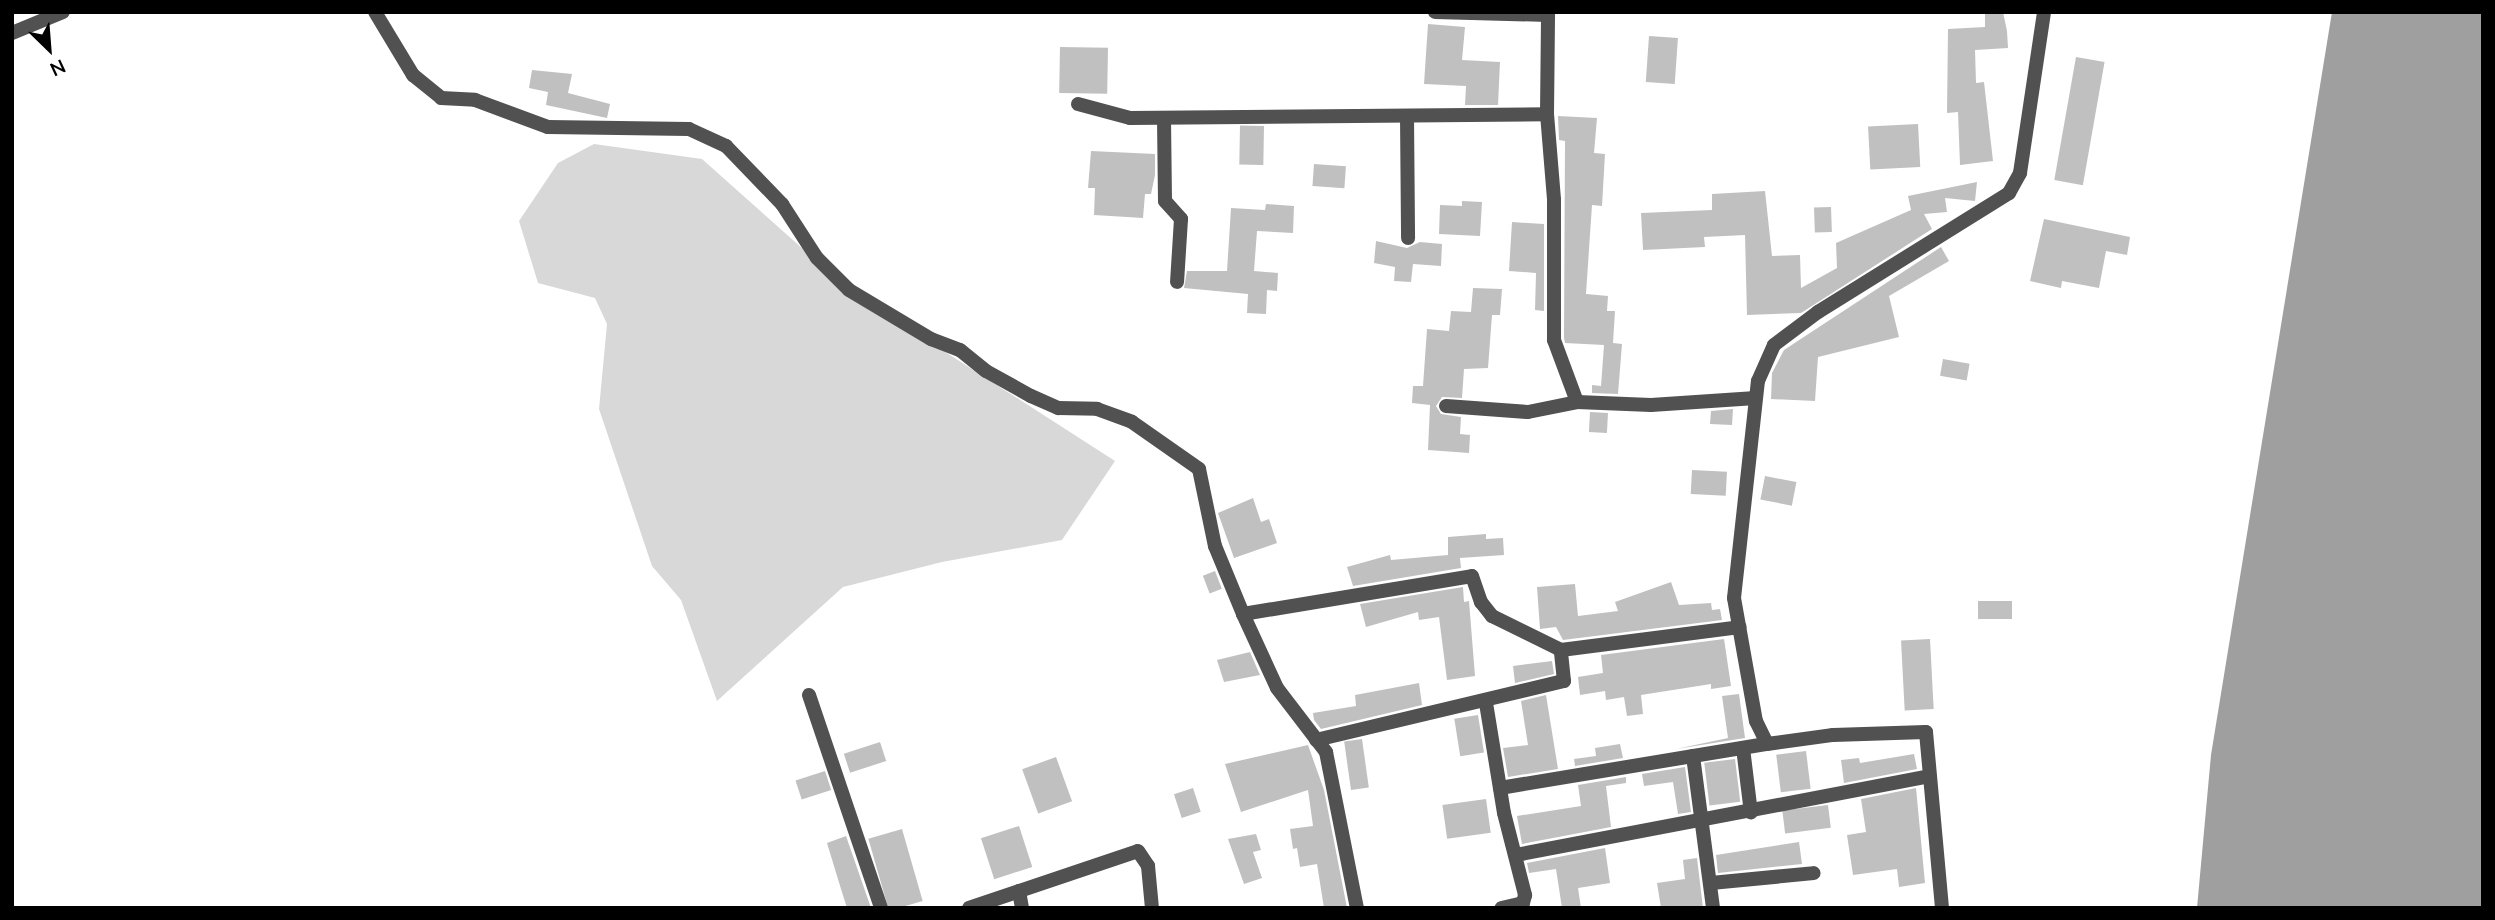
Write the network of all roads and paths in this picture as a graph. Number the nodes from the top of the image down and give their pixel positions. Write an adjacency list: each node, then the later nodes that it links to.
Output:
1 (63, 12): 6 (street)
2 (375, 12): 16 (street)
3 (1435, 12): 5 (street)
4 (2044, 12): 13 (street)
5 (1548, 14): 8 (street)
6 (12, 33)
7 (1078, 104): 10 (street)
8 (1547, 114): 9 (street); 14 (street)
9 (1407, 116): 10 (street); 11 (street)
10 (1164, 119): 12 (street)
11 (1408, 238)
12 (1177, 282)
13 (1756, 398): 14 (street); 17 (street)
14 (1577, 402): 15 (street)
15 (1446, 406)
16 (1243, 614): 18 (street); 21 (street)
17 (1740, 627): 18 (street); 22 (street)
18 (1561, 650): 20 (street)
19 (809, 695): 33 (street)
20 (1486, 703): 21 (street); 26 (street)
21 (1316, 740): 37 (street)
22 (1768, 744): 23 (street); 25 (street)
23 (1743, 748): 24 (street); 27 (street)
24 (1693, 756): 26 (street); 28 (street)
25 (1930, 776): 27 (street); 40 (street)
26 (1500, 788): 29 (street)
27 (1751, 813): 28 (street)
28 (1702, 822): 29 (street); 31 (street)
29 (1516, 855): 38 (street)
30 (1814, 873): 31 (street)
31 (1711, 883): 39 (street)
32 (1019, 891): 34 (street); 35 (street); 36 (street)
33 (881, 908)
34 (969, 908)
35 (1022, 908)
36 (1152, 908)
37 (1357, 908)
38 (1502, 908)
39 (1713, 908)
40 (1942, 908)

